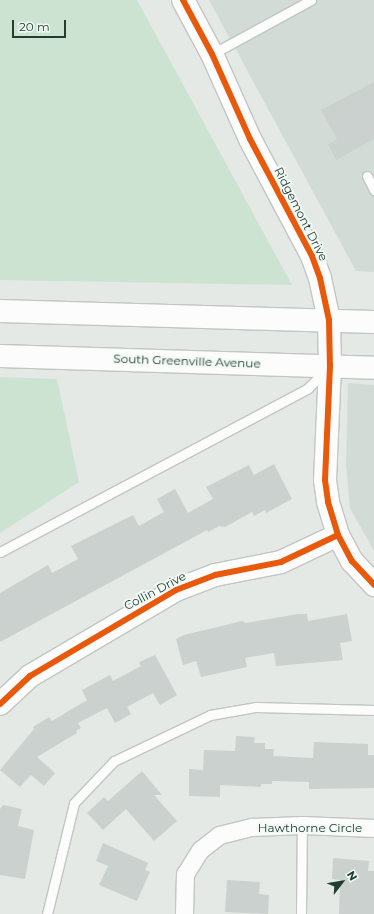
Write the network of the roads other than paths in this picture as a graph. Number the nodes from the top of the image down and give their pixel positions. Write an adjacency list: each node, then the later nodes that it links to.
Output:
1 (183, 0): 3 (street, Ridgemont Drive)
2 (311, 0): 3 (lane)
3 (212, 54): 7 (street, Ridgemont Drive)
4 (366, 176): 5 (lane)
5 (374, 190)
6 (0, 311): 7 (street)
7 (329, 320): 8 (street); 10 (street, Ridgemont Drive)
8 (374, 322)
9 (0, 356): 10 (street, South Greenville Avenue)
10 (330, 366): 11 (street, South Greenville Avenue); 12 (street, Ridgemont Drive); 13 (lane)
11 (374, 368)
12 (338, 535): 14 (street, Ridgemont Drive); 15 (street, Collin Drive)
13 (0, 552)
14 (374, 585)
15 (2, 697)
16 (374, 710): 19 (lane)
17 (302, 825): 18 (street, Hawthorne Circle); 20 (street, Hawthorne Circle); 21 (lane)
18 (374, 828)
19 (47, 914)
20 (184, 914)
21 (301, 914)

